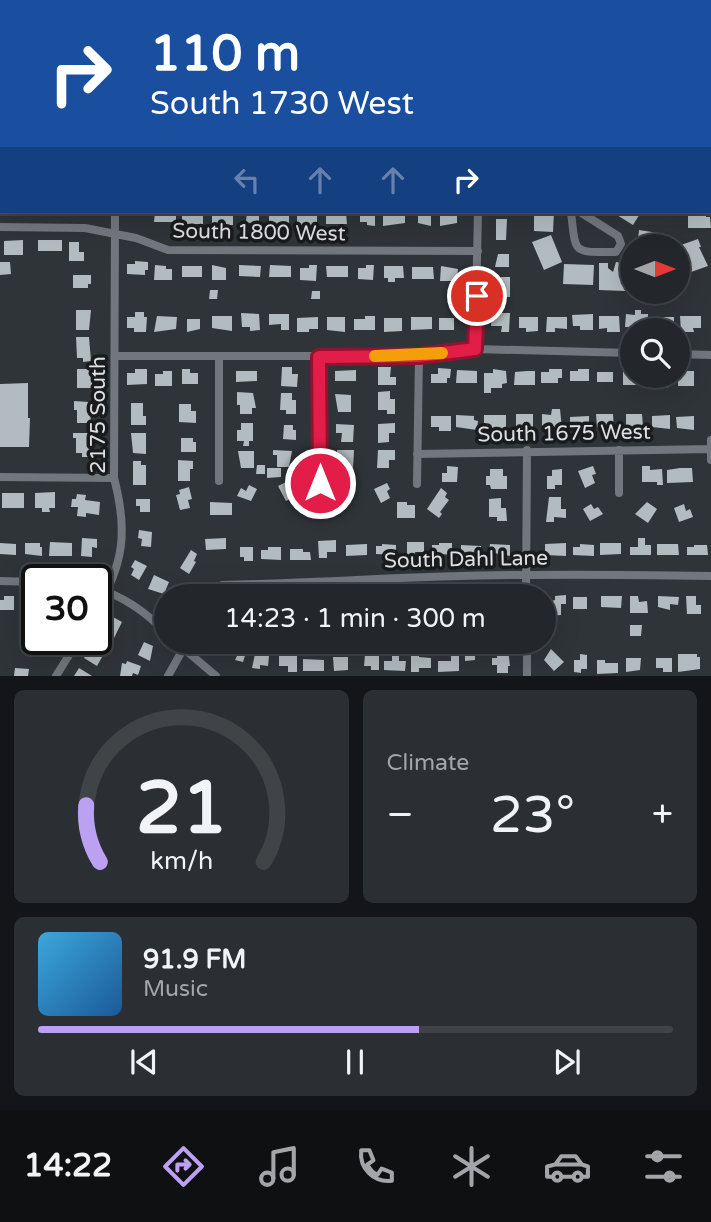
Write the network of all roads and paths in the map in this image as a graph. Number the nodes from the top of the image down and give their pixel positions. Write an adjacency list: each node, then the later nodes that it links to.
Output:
1 (115, 214): 6 (street, 2175 South)
2 (478, 214): 7 (street)
3 (571, 214): 4 (street)
4 (583, 214)
5 (0, 227): 6 (street, South 1800 West)
6 (115, 235): 7 (street, South 1800 West); 12 (street, 2175 South)
7 (478, 251): 8 (street)
8 (475, 349): 9 (street); 14 (street)
9 (620, 353)
10 (690, 354): 11 (street)
11 (711, 355)
12 (114, 356): 13 (street); 23 (street, 2175 South)
13 (219, 356): 15 (street); 24 (street)
14 (419, 356): 15 (street); 20 (street)
15 (319, 357): 25 (street)
16 (711, 440): 17 (street)
17 (711, 449): 19 (street, South 1675 West); 21 (street)
18 (527, 450): 19 (street, South 1675 West); 20 (street, South 1675 West); 28 (street)
19 (620, 450): 27 (street)
20 (417, 454): 26 (street)
21 (711, 460)
22 (0, 477): 23 (street)
23 (114, 478): 30 (street, 2175 South)
24 (219, 481)
25 (320, 483)
26 (417, 484)
27 (619, 493)
28 (526, 575): 29 (street, South Dahl Lane); 33 (street, South Dahl Lane); 34 (street)
29 (711, 576)
30 (112, 581)
31 (0, 582): 32 (street)
32 (21, 582)
33 (252, 584)
34 (526, 584)
35 (112, 594): 36 (street)
36 (154, 622)
37 (178, 654): 42 (street)
38 (193, 654): 43 (street)
39 (527, 654): 44 (street)
40 (69, 655): 41 (street)
41 (56, 676)
42 (168, 676)
43 (216, 676)
44 (527, 676)

